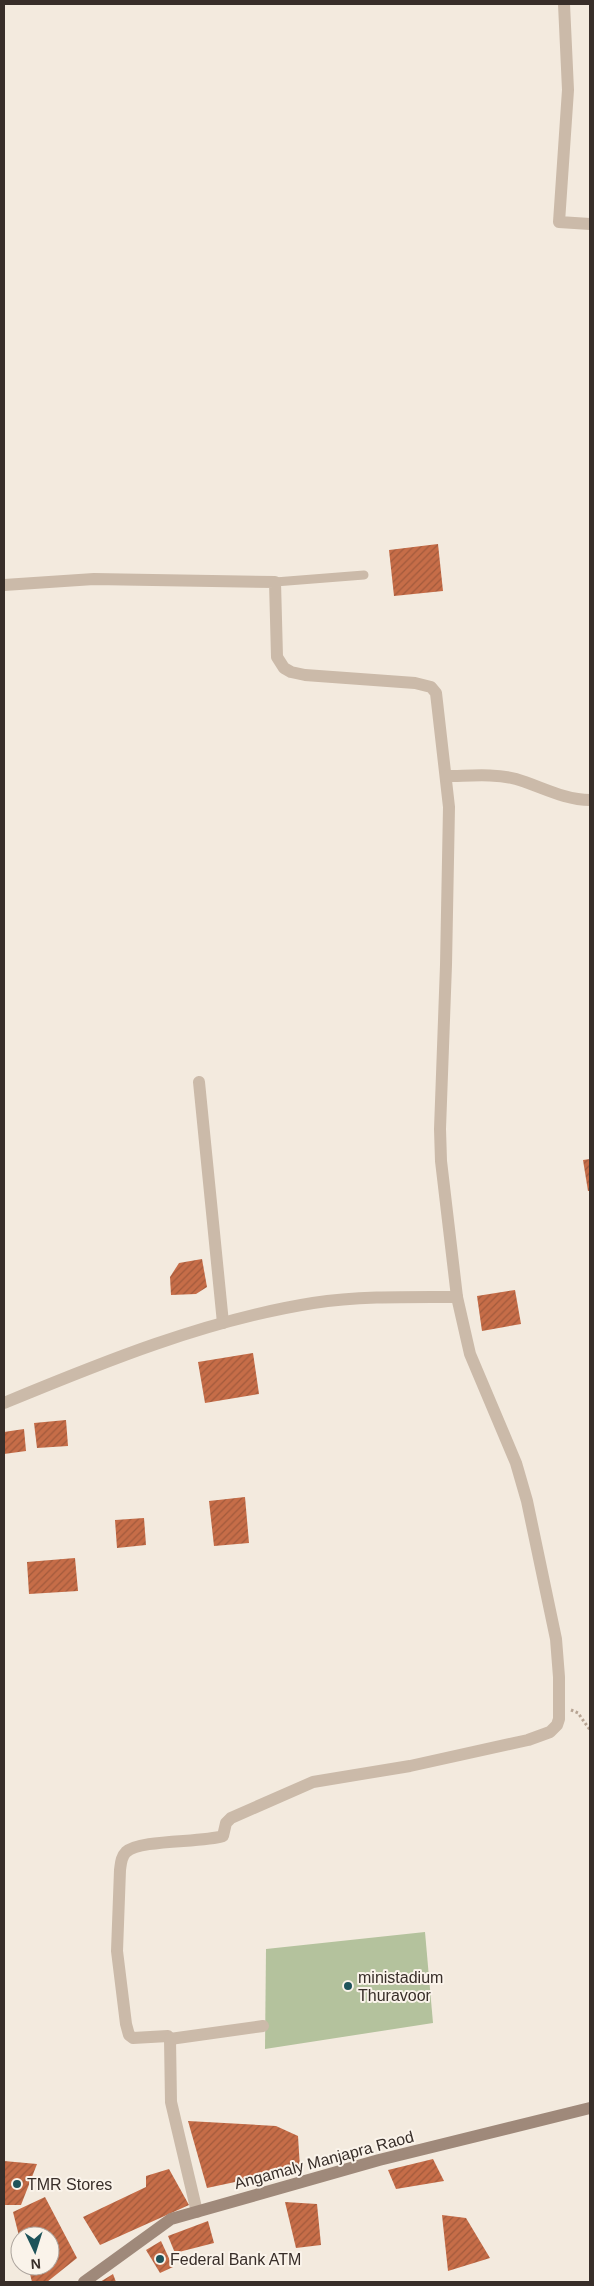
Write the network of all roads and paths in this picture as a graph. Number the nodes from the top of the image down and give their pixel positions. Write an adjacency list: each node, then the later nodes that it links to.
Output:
1 (564, 4): 2 (street)
2 (590, 224)
3 (364, 575): 4 (lane)
4 (275, 582): 5 (street); 6 (street)
5 (4, 585)
6 (446, 776): 7 (street); 9 (street)
7 (590, 800)
8 (199, 1082): 10 (street)
9 (457, 1297): 10 (street); 15 (street)
10 (223, 1323): 11 (street)
11 (4, 1403)
12 (566, 1707): 13 (path)
13 (590, 1730)
14 (262, 2026): 15 (street)
15 (170, 2039): 17 (street)
16 (590, 2108): 17 (main road, Angamaly Manjapra Raod)
17 (197, 2212): 18 (main road, Angamaly Manjapra Raod)
18 (84, 2282)

